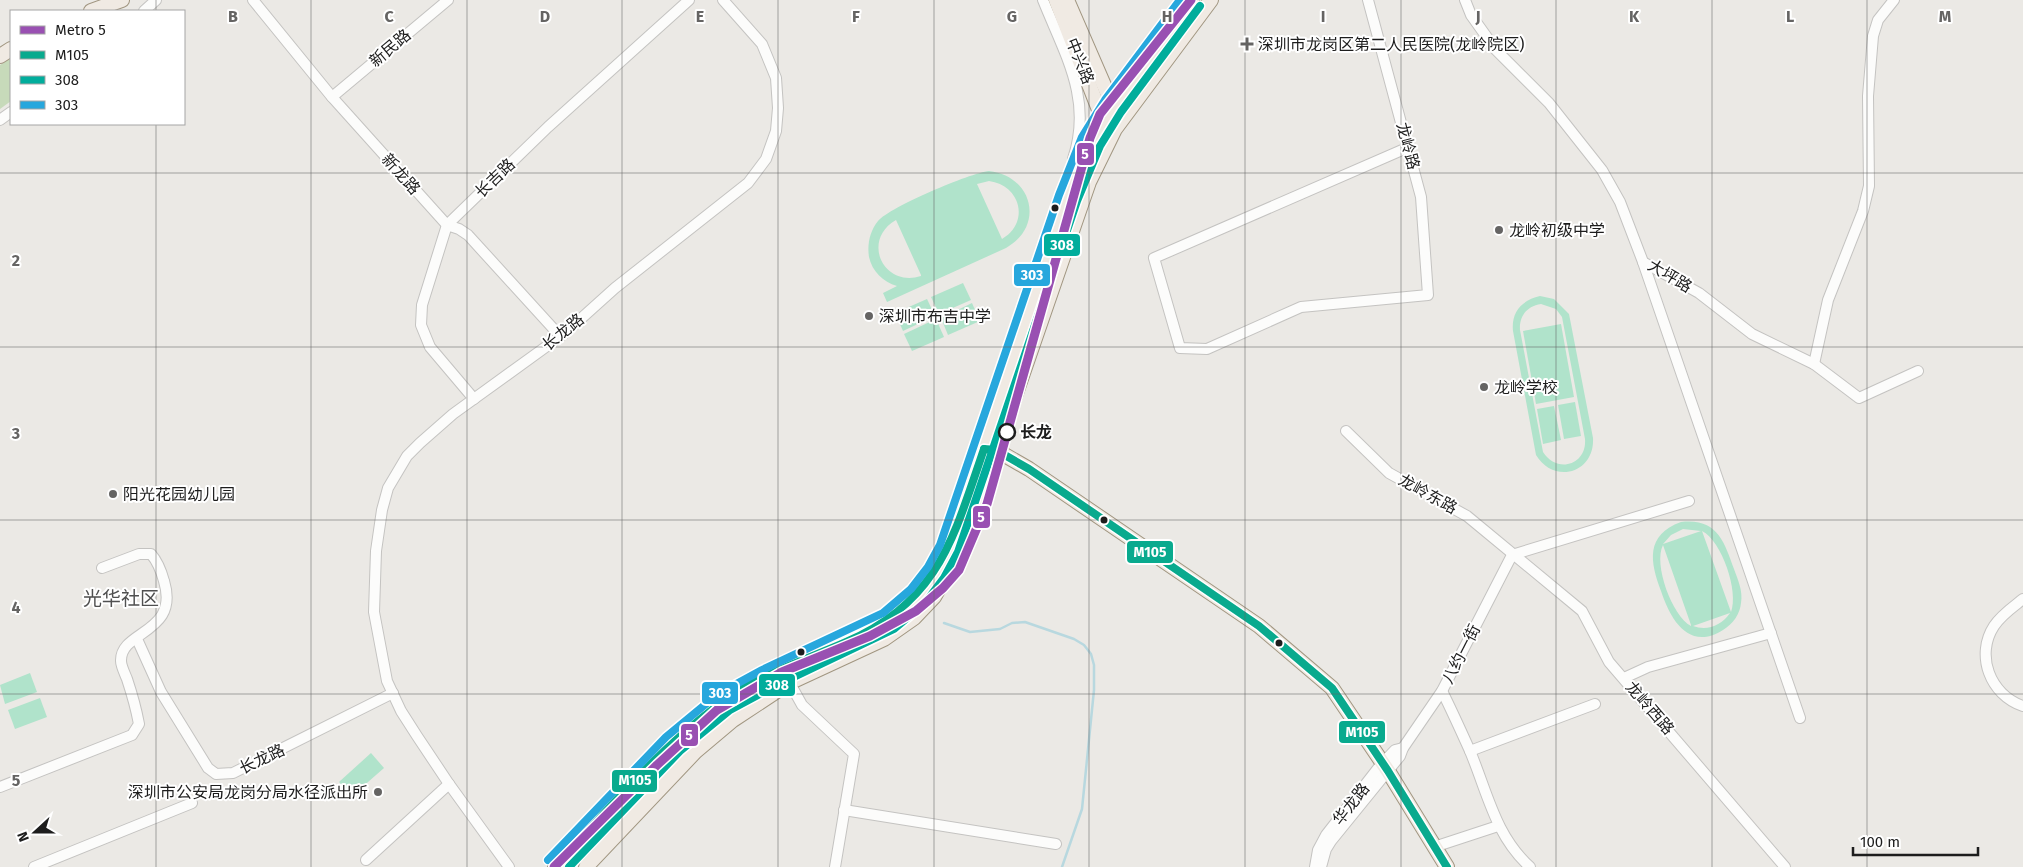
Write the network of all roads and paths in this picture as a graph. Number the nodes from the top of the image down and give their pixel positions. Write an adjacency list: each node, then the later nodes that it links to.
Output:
1 (122, 0): 15 (main road)
2 (156, 0): 16 (street)
3 (253, 0): 18 (street, 新龙路)
4 (448, 0): 18 (street, 新民路)
5 (689, 0): 24 (street, 长吉路)
6 (723, 0): 26 (street, 长龙路)
7 (1043, 0): 23 (street)
8 (1056, 0): 17 (main road, 中兴路)
9 (1067, 0): 17 (main road, 中兴路)
10 (1192, 0): 19 (main road)
11 (1211, 0): 21 (main road)
12 (1368, 0): 22 (street, 龙岭路)
13 (1465, 0): 25 (street, 大坪路)
14 (1894, 0): 27 (street)
15 (94, 10)
16 (145, 10)
17 (1081, 47): 19 (main road, 中兴路); 20 (main road, 中兴路)
18 (332, 97): 24 (street, 新龙路)
19 (1113, 106): 20 (main road); 21 (main road, 中兴路)
20 (1103, 120): 21 (main road); 23 (main road)
21 (1115, 129): 31 (main road)
22 (1409, 147): 22 (street, 龙岭路)
23 (1082, 164): 31 (main road)
24 (447, 225): 26 (street, 新龙路); 29 (street, 长吉路)
25 (1644, 262): 27 (street, 大坪路); 36 (street)
26 (560, 336): 29 (street, 长龙路)
27 (1814, 364): 28 (street, 大坪路)
28 (1918, 371)
29 (474, 399): 41 (street, 长龙路)
30 (1346, 431): 33 (street, 龙岭东路)
31 (991, 452): 38 (main road); 47 (main road)
32 (1689, 501): 33 (street)
33 (1512, 555): 39 (street, 龙岭西路); 40 (street, 八约一街)
34 (102, 568): 37 (street)
35 (2023, 599): 43 (street)
36 (1771, 633): 39 (street); 44 (street)
37 (137, 639): 41 (street, 长龙路); 49 (street)
38 (786, 677): 51 (street); 58 (main road); 59 (main road)
39 (1624, 678): 66 (street, 龙岭西路)
40 (1442, 691): 45 (street, 八约一街); 46 (street)
41 (393, 694): 48 (street, 长龙路)
42 (1596, 704): 46 (street)
43 (2023, 706)
44 (1800, 718)
45 (1403, 748): 47 (street, 华龙路)
46 (1470, 751): 52 (street)
47 (1384, 769): 54 (main road); 61 (street, 华龙路); 62 (street, 华龙路); 63 (main road)
48 (449, 784): 55 (street); 57 (street, 长龙路)
49 (0, 787)
50 (192, 803): 56 (street)
51 (844, 810): 53 (street); 60 (street)
52 (1498, 826): 54 (street); 65 (street)
53 (1056, 844)
54 (1434, 847): 64 (main road)
55 (366, 860)
56 (34, 867)
57 (509, 867)
58 (555, 867)
59 (586, 867)
60 (835, 867)
61 (1315, 867)
62 (1321, 867)
63 (1440, 867)
64 (1447, 867)
65 (1530, 867)
66 (1785, 867)

